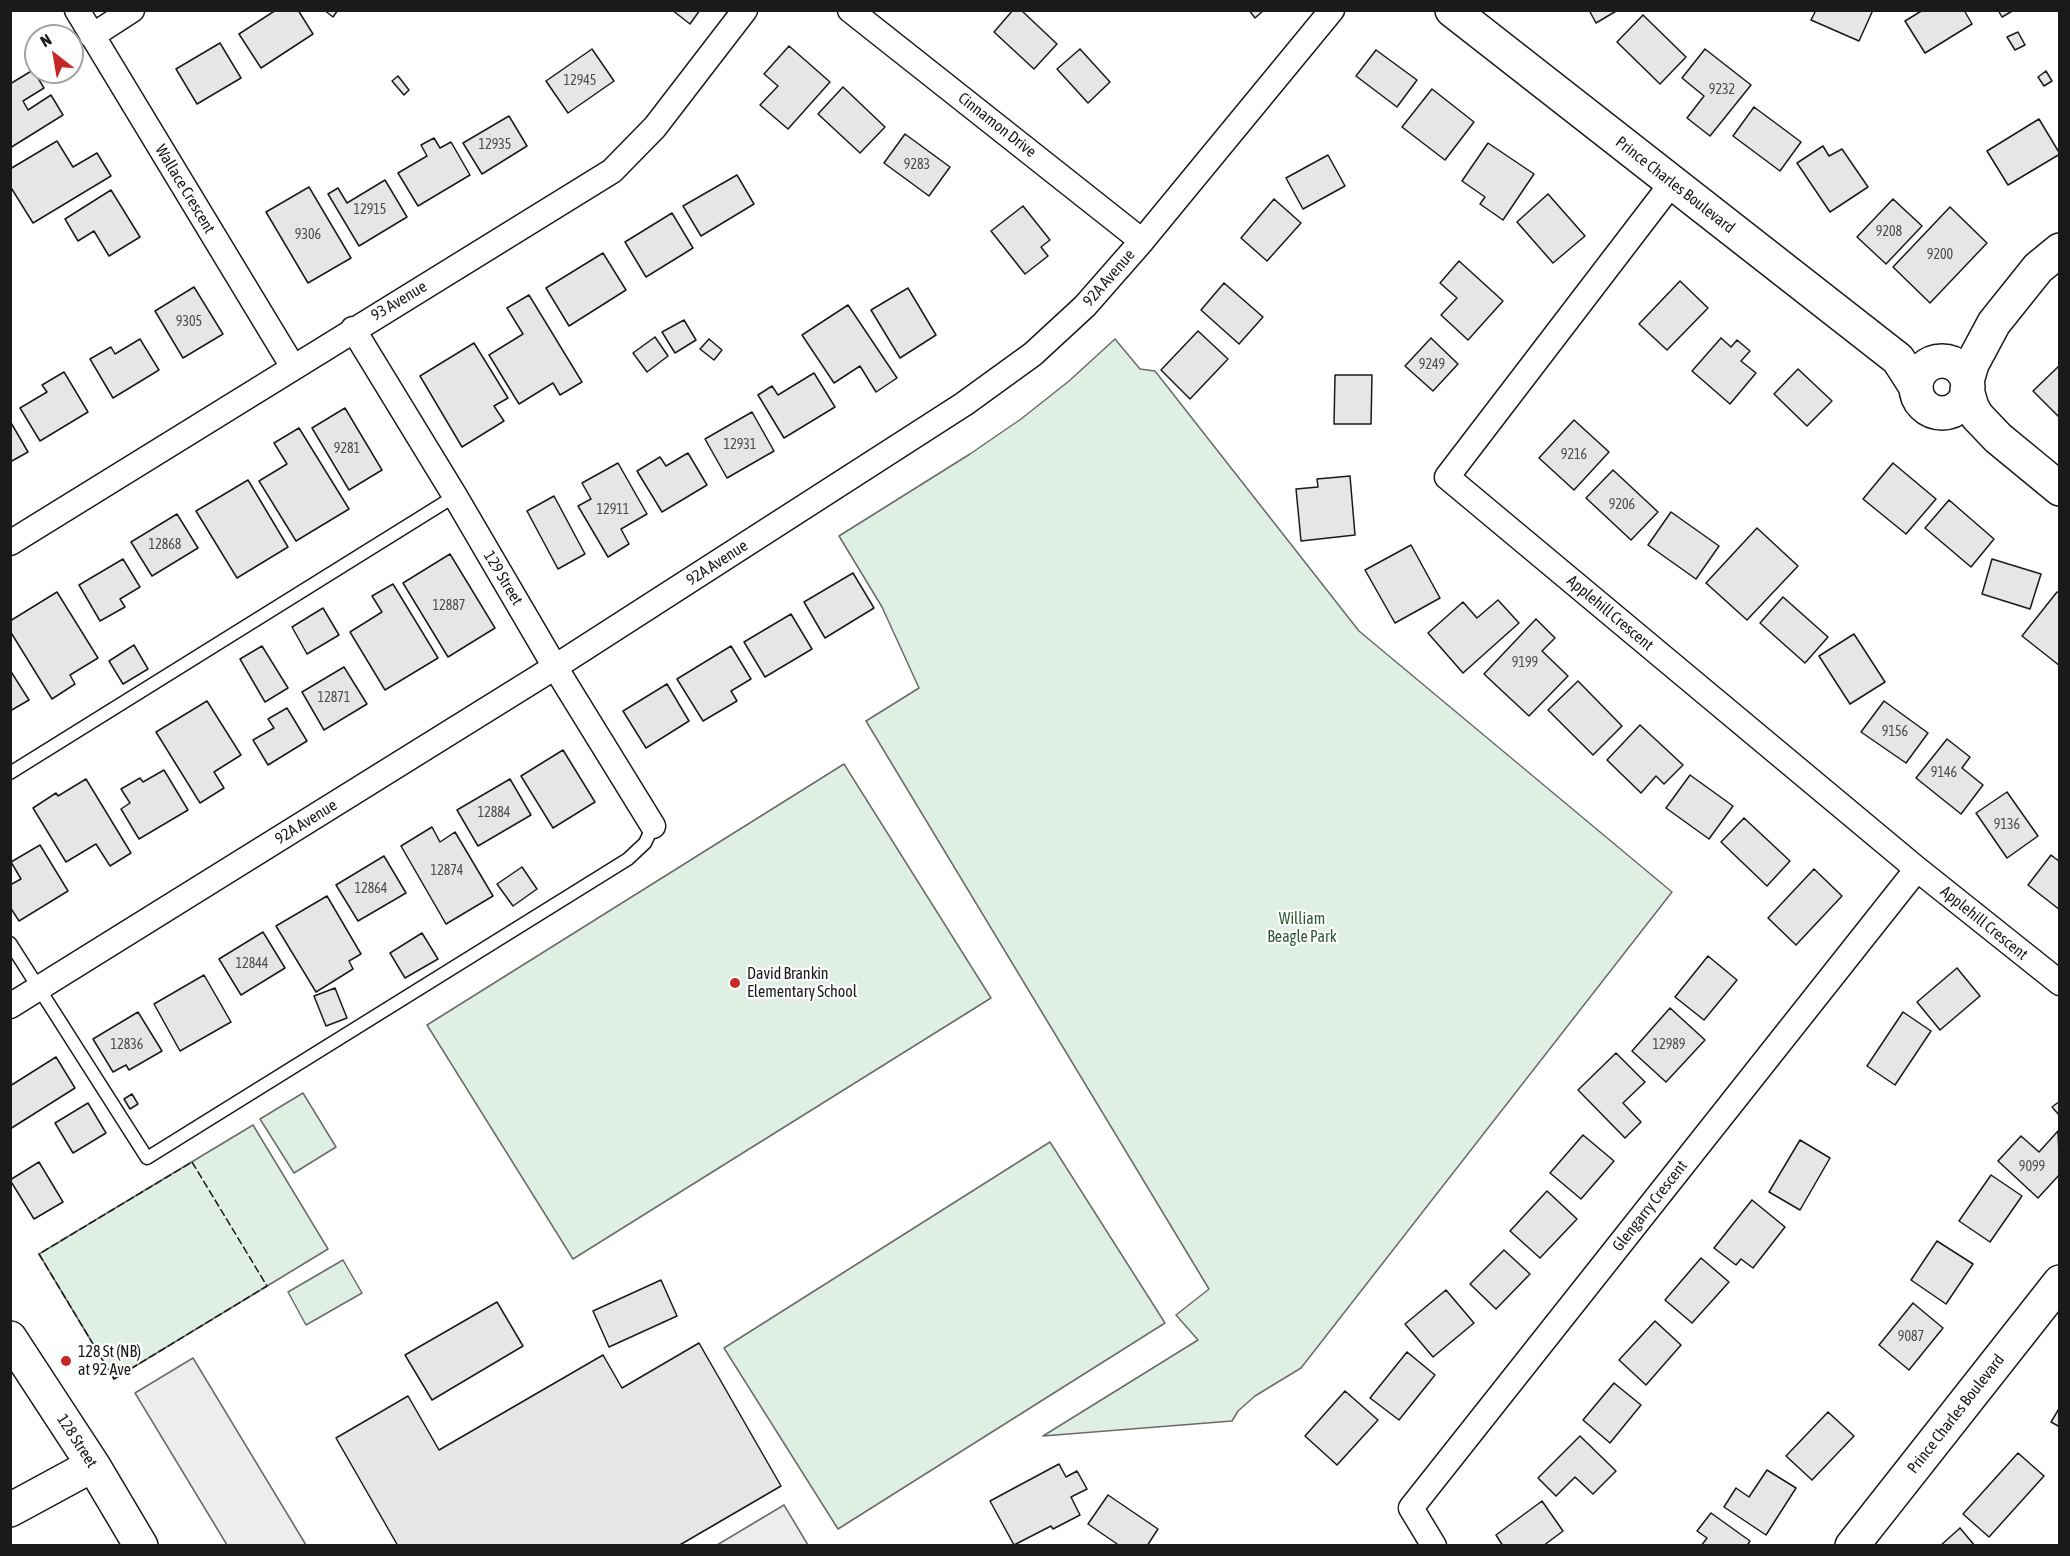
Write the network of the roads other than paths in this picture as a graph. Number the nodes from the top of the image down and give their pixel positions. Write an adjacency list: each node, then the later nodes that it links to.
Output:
1 (77, 10): 7 (street, Wallace Crescent)
2 (132, 10): 7 (street)
3 (745, 10): 11 (street, 93 Avenue)
4 (850, 10): 9 (street, Cinnamon Drive)
5 (1332, 10): 9 (street, 92A Avenue)
6 (1452, 10): 8 (street, Prince Charles Boulevard)
7 (92, 36): 12 (street, Wallace Crescent)
8 (1672, 183): 13 (street, Prince Charles Boulevard); 21 (street, Applehill Crescent)
9 (1142, 241): 18 (street, 92A Avenue)
10 (2060, 250): 13 (street)
11 (353, 329): 12 (street, 93 Avenue); 16 (street, 129 Street)
12 (293, 366): 17 (street, 93 Avenue)
13 (1937, 374): 14 (street); 14 (street, Prince Charles Boulevard)
14 (1998, 438): 15 (street)
15 (2060, 489)
16 (455, 496): 18 (street, 129 Street); 19 (lane)
17 (10, 543)
18 (555, 667): 20 (street, 129 Street); 24 (street, 92A Avenue)
19 (10, 773)
20 (653, 826): 24 (lane)
21 (1917, 869): 23 (street, Applehill Crescent); 31 (street, Glengarry Crescent)
22 (10, 943): 24 (lane)
23 (2060, 983)
24 (39, 988): 25 (street, 92A Avenue)
25 (10, 1006)
26 (2060, 1282): 32 (street, Prince Charles Boulevard)
27 (10, 1338): 28 (street, 128 Street)
28 (93, 1465): 29 (street); 30 (street, 128 Street)
29 (10, 1510)
30 (141, 1545)
31 (1434, 1545)
32 (1852, 1545)

